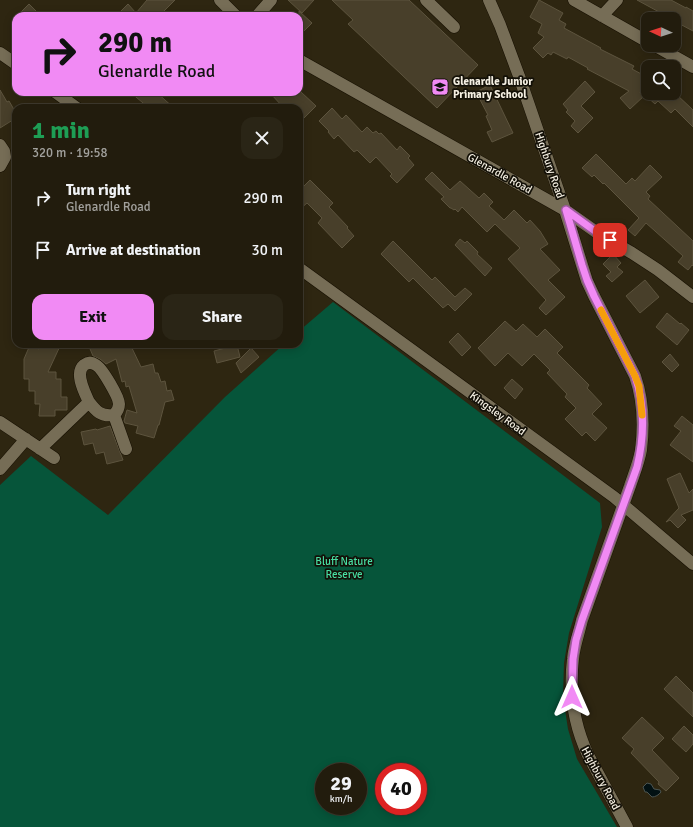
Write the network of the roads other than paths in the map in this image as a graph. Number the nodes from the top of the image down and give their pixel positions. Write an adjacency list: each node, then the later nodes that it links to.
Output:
1 (220, 0): 7 (street)
2 (426, 0): 10 (street)
3 (489, 0): 21 (street, Highbury Road)
4 (574, 0): 9 (street)
5 (617, 0): 9 (street)
6 (267, 1): 8 (street)
7 (232, 12)
8 (260, 12)
9 (602, 16): 11 (street)
10 (454, 27)
11 (641, 38)
12 (666, 52): 16 (street)
13 (0, 53): 14 (street)
14 (12, 61)
15 (303, 62): 21 (street, Glenardle Road)
16 (693, 67)
17 (60, 96): 18 (street)
18 (72, 104)
19 (0, 145): 20 (street)
20 (0, 166)
21 (566, 210): 23 (street, Glenardle Road); 32 (street, Highbury Road)
22 (303, 271): 32 (street, Kingsley Road)
23 (693, 297)
24 (89, 402): 25 (street); 25 (street); 28 (street)
25 (114, 415): 29 (street)
26 (0, 422): 27 (street)
27 (26, 439): 28 (street); 31 (street)
28 (40, 449): 30 (street)
29 (126, 449)
30 (54, 458)
31 (0, 469)
32 (624, 505): 33 (street, Kingsley Road); 34 (street, Highbury Road)
33 (693, 564)
34 (628, 827)

